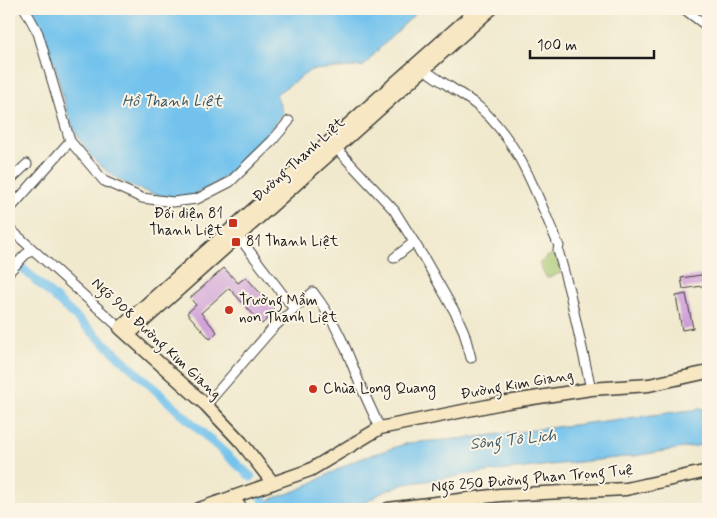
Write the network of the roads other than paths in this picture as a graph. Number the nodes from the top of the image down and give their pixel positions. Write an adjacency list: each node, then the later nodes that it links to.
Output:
1 (25, 9): 9 (street)
2 (478, 9): 21 (street, Đường Thanh Liệt)
3 (491, 9): 7 (street, Đường Thanh Liệt)
4 (684, 9): 5 (street)
5 (697, 13): 6 (street)
6 (708, 27)
7 (425, 70): 10 (street, Đường Thanh Liệt); 24 (street)
8 (289, 121): 9 (street)
9 (70, 141): 13 (street)
10 (336, 148): 15 (street, Đường Thanh Liệt); 16 (street)
11 (27, 164): 12 (street)
12 (9, 181)
13 (9, 210)
14 (9, 228): 17 (street, Ngõ 908 Đường Kim Giang)
15 (238, 236): 20 (street); 21 (street, Đường Thanh Liệt)
16 (414, 242): 18 (street); 22 (street)
17 (28, 252): 19 (street); 21 (street, Ngõ 908 Đường Kim Giang)
18 (394, 258)
19 (10, 272)
20 (294, 309): 25 (street); 26 (street)
21 (124, 331): 25 (street, Ngõ 908 Đường Kim Giang)
22 (471, 358)
23 (708, 372): 24 (street, Đường Kim Giang)
24 (591, 389): 26 (street, Đường Kim Giang)
25 (206, 405): 28 (street, Ngõ 908 Đường Kim Giang)
26 (380, 428): 28 (street, Đường Kim Giang)
27 (708, 471): 30 (street, Ngõ 250 Đường Phan Trọng Tuệ)
28 (272, 482): 29 (street, Đường Kim Giang)
29 (233, 497): 31 (street, Đường Kim Giang); 32 (street)
30 (471, 504): 33 (street, Ngõ 250 Đường Phan Trọng Tuệ)
31 (199, 509)
32 (240, 509)
33 (388, 509)

